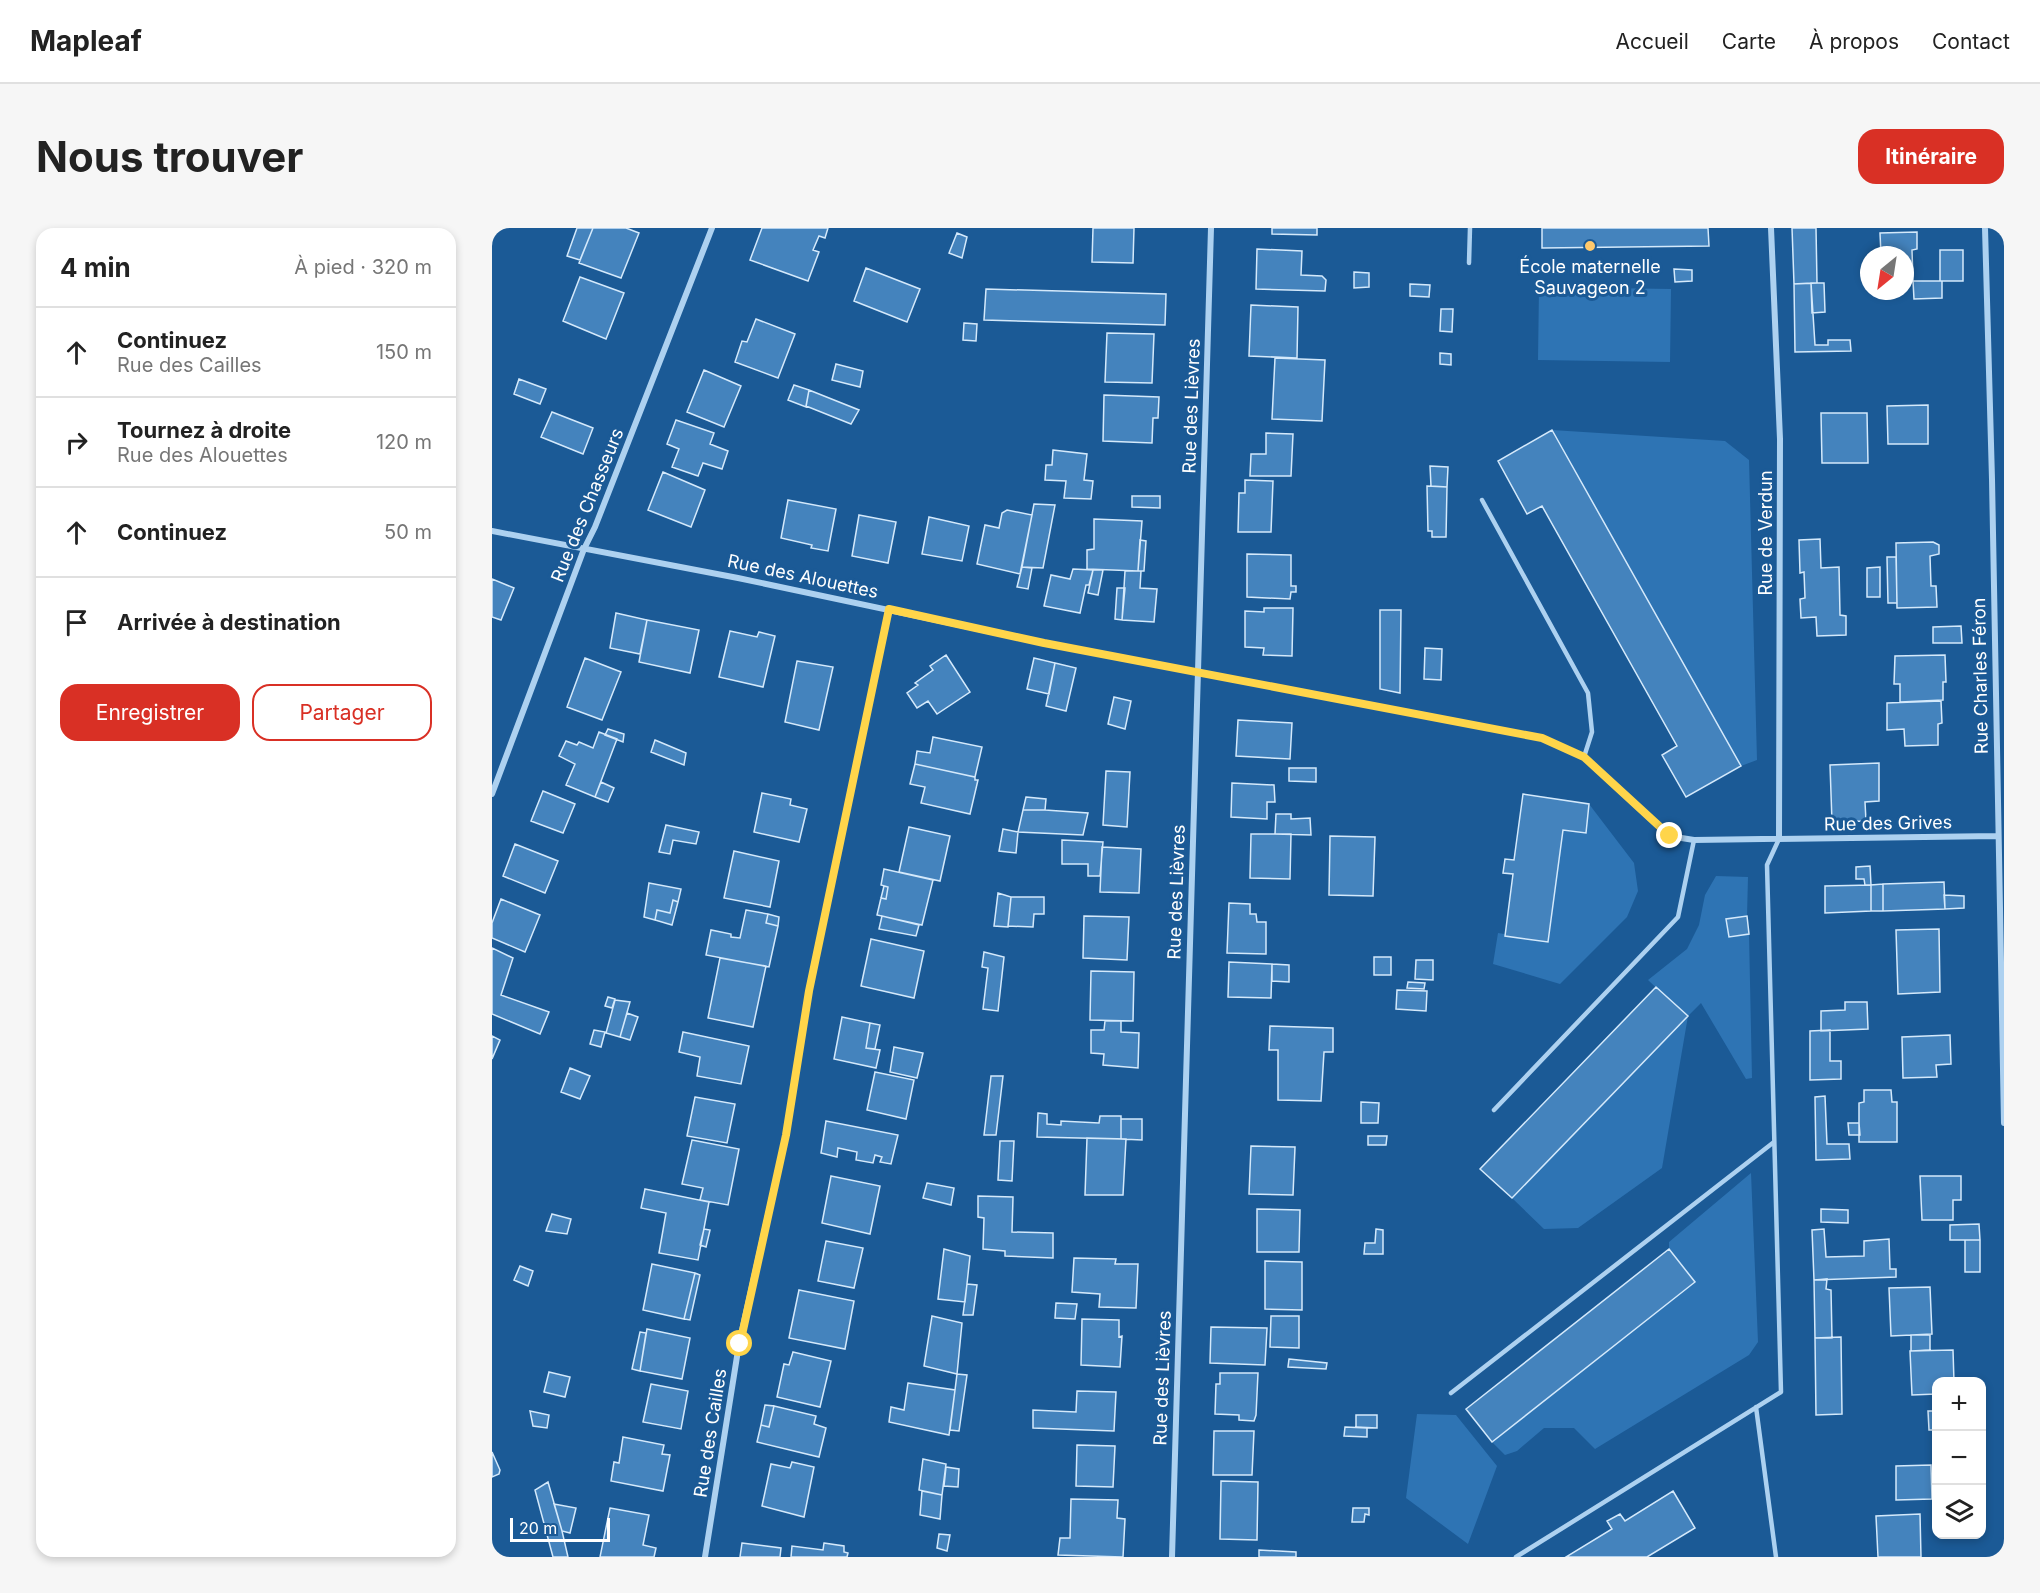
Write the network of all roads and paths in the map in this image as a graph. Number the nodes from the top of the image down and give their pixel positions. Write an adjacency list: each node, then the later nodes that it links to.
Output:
1 (712, 228): 9 (street, Rue des Chasseurs)
2 (1211, 228): 11 (street, Rue des Lièvres)
3 (1470, 228): 6 (lane)
4 (1771, 228): 15 (street, Rue de Verdun)
5 (1985, 228): 14 (street, Rue Charles Féron)
6 (1469, 263)
7 (1482, 500): 12 (lane)
8 (492, 531): 9 (street, Rue des Alouettes)
9 (584, 549): 10 (street, Rue des Alouettes); 13 (street, Rue des Chasseurs)
10 (889, 609): 11 (street, Rue des Alouettes); 23 (street, Rue des Cailles)
11 (1197, 671): 12 (street, Rue des Alouettes); 24 (street, Rue des Lièvres)
12 (1584, 757): 16 (street, Rue des Grives)
13 (492, 794)
14 (1997, 836): 15 (street, Rue des Grives); 17 (street, Rue Charles Féron)
15 (1779, 839): 16 (street, Rue des Grives); 20 (lane)
16 (1694, 840): 18 (lane)
17 (2004, 1084): 19 (street, Rue Charles Féron)
18 (1494, 1110)
19 (2004, 1124)
20 (1774, 1142): 21 (lane); 22 (lane)
21 (1451, 1393)
22 (1756, 1407): 25 (lane); 26 (lane)
23 (705, 1557)
24 (1172, 1557)
25 (1516, 1557)
26 (1776, 1557)

